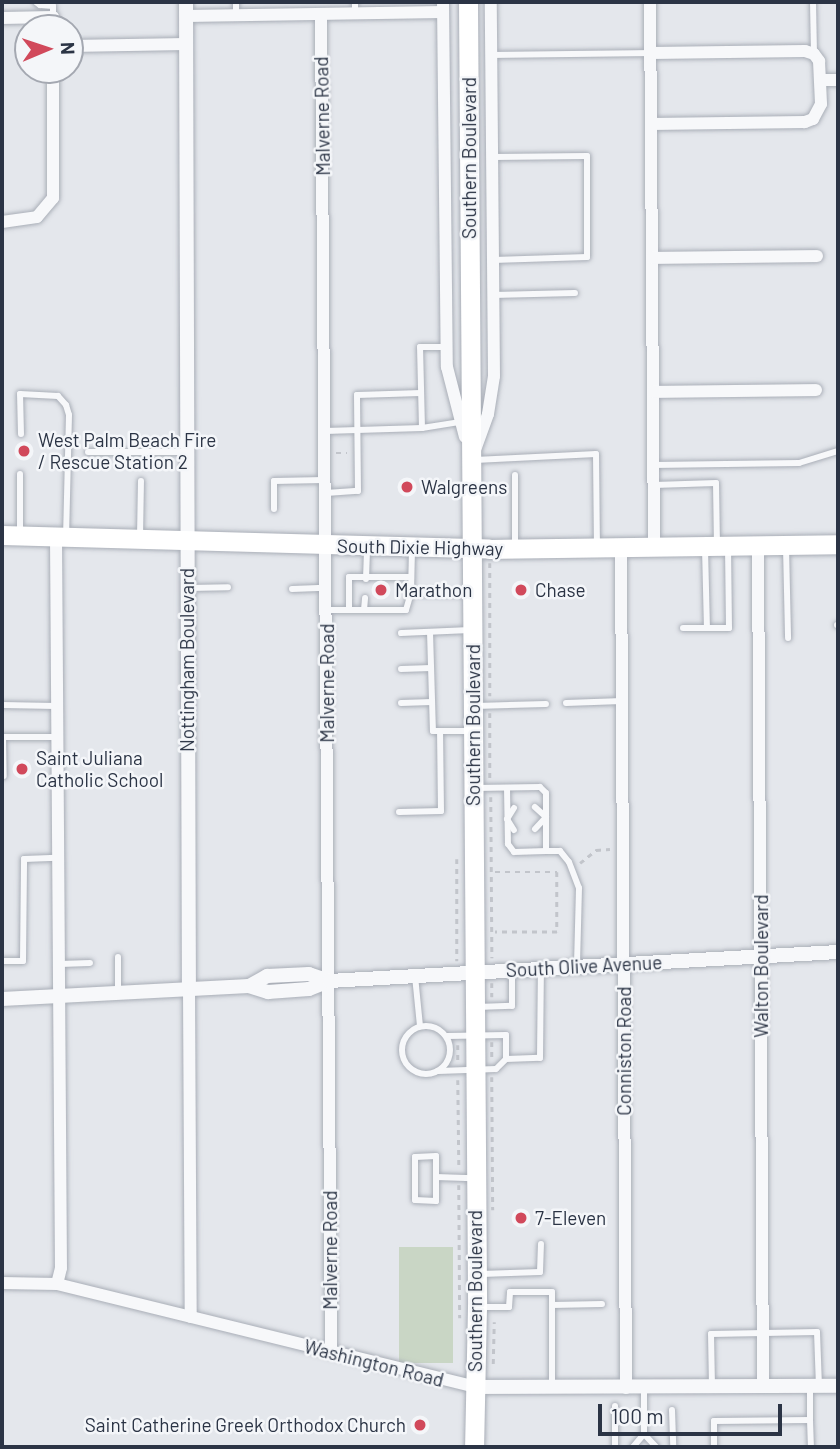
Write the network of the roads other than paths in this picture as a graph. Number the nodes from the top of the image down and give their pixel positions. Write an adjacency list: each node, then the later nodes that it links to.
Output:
1 (36, 2): 11 (lane)
2 (468, 2): 40 (main road, Southern Boulevard)
3 (491, 2): 16 (street)
4 (650, 2): 14 (street)
5 (813, 2): 15 (lane)
6 (443, 7): 8 (street); 28 (street)
7 (236, 8): 9 (street); 10 (street)
8 (355, 8): 10 (street)
9 (186, 9): 12 (street, Nottingham Boulevard)
10 (321, 13): 34 (street, Malverne Road)
11 (52, 14)
12 (186, 44): 13 (street); 39 (street, Nottingham Boulevard)
13 (84, 46)
14 (651, 53): 15 (street); 16 (lane); 20 (street)
15 (814, 54): 17 (street)
16 (492, 55): 21 (street)
17 (820, 80): 18 (street); 20 (street)
18 (838, 80)
19 (54, 84): 22 (street)
20 (651, 124): 24 (street)
21 (492, 157): 25 (street); 25 (lane)
22 (2, 222)
23 (817, 256): 24 (street)
24 (652, 258): 31 (street)
25 (493, 260): 27 (street)
26 (575, 293): 27 (lane)
27 (494, 295): 40 (street)
28 (447, 347): 30 (lane); 32 (street)
29 (816, 390): 31 (street)
30 (421, 393): 33 (lane); 35 (lane)
31 (653, 393): 41 (street)
32 (461, 422): 33 (lane); 40 (street)
33 (422, 428): 35 (lane)
34 (325, 430): 35 (lane); 46 (street, Malverne Road)
35 (357, 430): 46 (lane)
36 (21, 434): 49 (lane)
37 (838, 451): 41 (lane)
38 (88, 452): 39 (lane)
39 (186, 452): 51 (street, Nottingham Boulevard)
40 (471, 461): 61 (lane); 62 (main road, Southern Boulevard)
41 (653, 465): 45 (street)
42 (20, 474): 48 (lane)
43 (515, 474): 63 (lane)
44 (141, 481): 50 (lane)
45 (654, 485): 57 (lane); 60 (street)
46 (326, 486): 47 (lane); 53 (street, Malverne Road)
47 (274, 509)
48 (11, 535): 49 (main road, South Dixie Highway)
49 (61, 537): 50 (main road, South Dixie Highway); 92 (street)
50 (140, 539): 51 (main road, South Dixie Highway)
51 (187, 540): 53 (main road, South Dixie Highway); 67 (street, Nottingham Boulevard)
52 (838, 544): 55 (main road, South Dixie Highway)
53 (326, 545): 56 (main road, South Dixie Highway); 68 (street, Malverne Road)
54 (758, 545): 55 (main road, South Dixie Highway); 57 (main road, South Dixie Highway); 111 (street, Walton Boulevard)
55 (786, 545): 83 (lane)
56 (367, 546): 58 (main road, South Dixie Highway); 65 (lane)
57 (717, 546): 60 (main road, South Dixie Highway); 79 (lane); 79 (lane)
58 (412, 547): 62 (main road, South Dixie Highway); 64 (lane)
59 (621, 547): 60 (main road, South Dixie Highway); 61 (main road, South Dixie Highway); 86 (street, Conniston Road)
60 (654, 547)
61 (597, 548): 63 (main road, South Dixie Highway)
62 (472, 549): 63 (main road, South Dixie Highway); 71 (main road, Southern Boulevard)
63 (515, 549)
64 (411, 577): 65 (lane); 70 (lane)
65 (366, 579): 75 (lane)
66 (228, 587): 67 (lane)
67 (187, 588): 123 (street, Nottingham Boulevard)
68 (327, 588): 69 (lane); 74 (street, Malverne Road)
69 (292, 589)
70 (411, 593): 71 (lane); 77 (lane)
71 (472, 594): 80 (main road, Southern Boulevard)
72 (365, 598): 76 (lane)
73 (397, 600): 77 (lane)
74 (327, 610): 75 (lane); 122 (street, Malverne Road)
75 (349, 610): 76 (lane)
76 (364, 610): 77 (lane)
77 (397, 610)
78 (683, 628): 79 (lane)
79 (707, 628)
80 (472, 630): 81 (lane); 93 (main road, Southern Boulevard)
81 (430, 632): 82 (lane); 84 (lane)
82 (401, 633)
83 (789, 638)
84 (431, 668): 85 (lane); 87 (lane)
85 (401, 669)
86 (622, 701): 88 (lane); 116 (street, Conniston Road)
87 (432, 702): 89 (lane); 94 (lane)
88 (566, 702)
89 (401, 703)
90 (2, 705): 92 (lane)
91 (546, 705): 93 (lane)
92 (57, 706): 97 (street)
93 (473, 706): 95 (main road, Southern Boulevard)
94 (440, 731): 95 (lane); 103 (lane)
95 (473, 731): 99 (main road, Southern Boulevard)
96 (3, 737): 97 (lane); 98 (lane)
97 (57, 737): 109 (street)
98 (4, 776)
99 (473, 788): 100 (lane); 120 (main road, Southern Boulevard)
100 (507, 788): 104 (lane); 105 (lane)
101 (514, 807): 105 (lane)
102 (535, 807): 104 (lane)
103 (399, 813)
104 (546, 817): 106 (lane); 108 (lane)
105 (508, 819): 107 (lane); 108 (lane)
106 (535, 829)
107 (514, 830)
108 (546, 851): 117 (lane)
109 (57, 858): 113 (lane); 115 (street)
110 (838, 951): 111 (street, South Olive Avenue)
111 (762, 955): 116 (street, South Olive Avenue); 144 (street, Walton Boulevard)
112 (118, 957): 124 (lane)
113 (2, 961)
114 (90, 963): 115 (lane)
115 (58, 964): 125 (street)
116 (624, 964): 117 (street, South Olive Avenue); 152 (street, Conniston Road)
117 (577, 968): 118 (street, South Olive Avenue)
118 (541, 969): 119 (street, South Olive Avenue); 131 (lane)
119 (512, 971): 120 (street, South Olive Avenue); 127 (lane)
120 (474, 973): 121 (street, South Olive Avenue); 127 (main road, Southern Boulevard)
121 (415, 976): 122 (street, South Olive Avenue); 128 (lane)
122 (329, 981): 123 (street, South Olive Avenue); 145 (street, Malverne Road)
123 (189, 989): 124 (street, South Olive Avenue); 143 (street, Nottingham Boulevard)
124 (118, 993): 125 (street, South Olive Avenue)
125 (58, 996): 126 (street, South Olive Avenue); 139 (street)
126 (2, 999)
127 (474, 1007): 130 (main road, Southern Boulevard)
128 (420, 1026): 129 (lane); 132 (lane)
129 (447, 1036): 130 (lane); 132 (lane)
130 (466, 1036): 131 (lane); 133 (main road, Southern Boulevard)
131 (506, 1059): 133 (lane)
132 (438, 1071): 133 (lane)
133 (466, 1071): 135 (main road, Southern Boulevard)
134 (436, 1177): 134 (lane); 135 (lane)
135 (467, 1178): 137 (main road, Southern Boulevard)
136 (541, 1244): 137 (lane)
137 (476, 1274): 142 (main road, Southern Boulevard)
138 (2, 1283): 139 (street, Washington Road)
139 (57, 1284): 143 (street, Washington Road)
140 (602, 1304): 141 (lane)
141 (552, 1305): 142 (lane); 149 (lane)
142 (477, 1307): 148 (main road, Southern Boulevard)
143 (191, 1317): 145 (street, Washington Road)
144 (763, 1333): 146 (lane); 150 (lane); 151 (street, Walton Boulevard)
145 (331, 1352): 148 (street, Washington Road)
146 (814, 1386): 147 (street, Washington Road); 151 (street, Washington Road); 156 (lane)
147 (838, 1386)
148 (475, 1387): 149 (street, Washington Road); 158 (main road, Southern Boulevard)
149 (552, 1387): 152 (street, Washington Road)
150 (712, 1387): 151 (street, Washington Road); 153 (street, Washington Road)
151 (763, 1387)
152 (626, 1388): 153 (street, Washington Road)
153 (644, 1388): 157 (lane)
154 (615, 1406): 159 (lane)
155 (673, 1410): 162 (lane)
156 (810, 1420): 163 (lane); 164 (lane)
157 (644, 1434): 160 (lane); 161 (lane)
158 (474, 1447)
159 (615, 1447)
160 (633, 1447)
161 (656, 1447)
162 (673, 1447)
163 (713, 1447)
164 (811, 1447)

